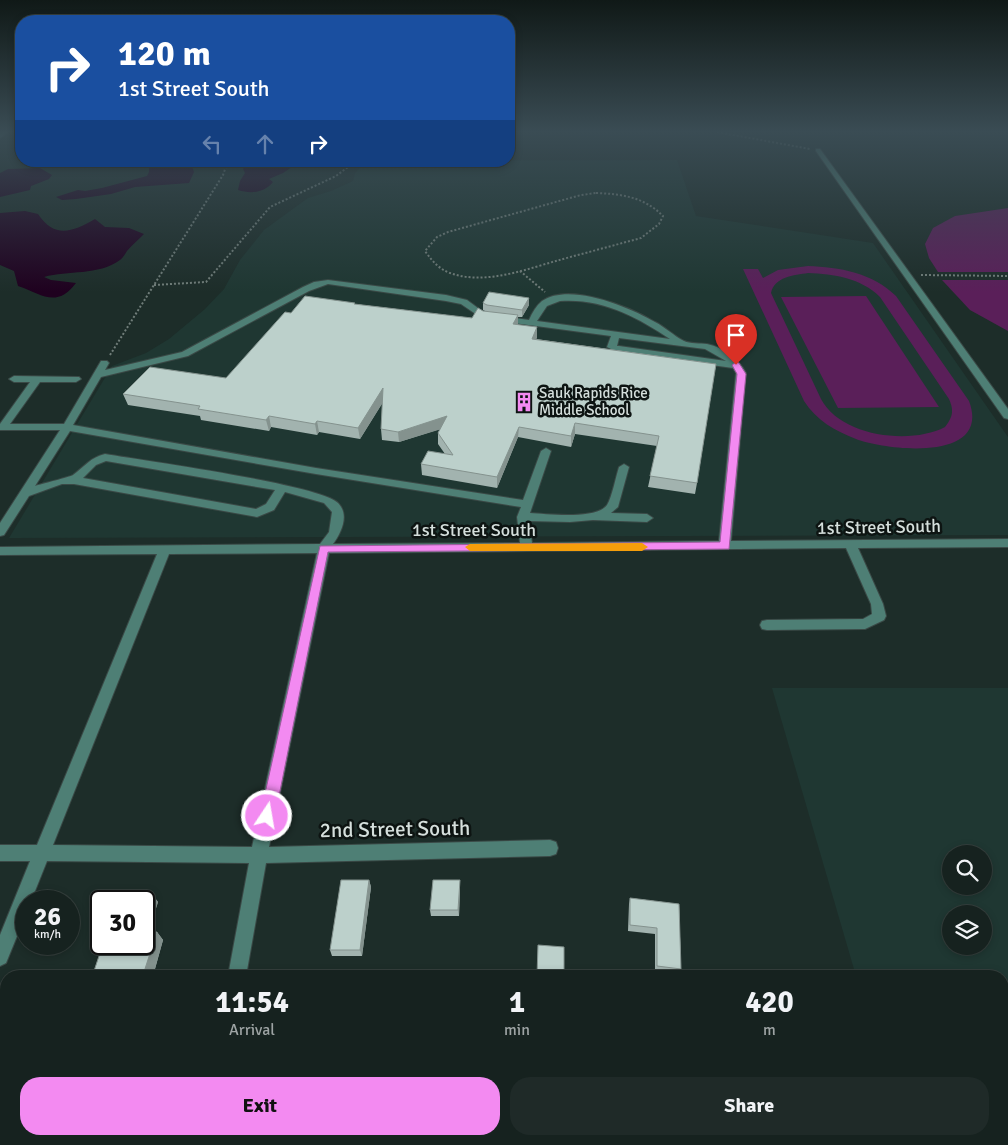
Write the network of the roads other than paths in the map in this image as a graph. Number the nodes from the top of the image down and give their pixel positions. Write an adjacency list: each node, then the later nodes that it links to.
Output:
1 (843, 185): 11 (street)
2 (531, 323): 3 (street); 4 (street); 7 (street)
3 (616, 334): 4 (street); 6 (street)
4 (682, 343): 6 (street)
5 (104, 363): 7 (street)
6 (736, 365): 26 (street)
7 (97, 375): 13 (street)
8 (14, 379): 9 (street)
9 (37, 379): 10 (street); 12 (street)
10 (76, 380)
11 (1008, 416)
12 (1, 427): 13 (street)
13 (67, 427): 18 (street); 19 (street)
14 (546, 452): 19 (street)
15 (624, 467): 21 (street)
16 (74, 480): 17 (street); 17 (street); 18 (street)
17 (282, 488): 29 (street)
18 (25, 493): 23 (street)
19 (527, 504): 20 (street)
20 (523, 517): 21 (street); 27 (street)
21 (590, 517): 22 (street)
22 (647, 518)
23 (0, 532)
24 (1008, 543): 25 (street, 1st Street South)
25 (850, 545): 26 (street, 1st Street South); 31 (street)
26 (726, 546): 27 (street, 1st Street South)
27 (526, 547): 29 (street, 1st Street South)
28 (165, 548): 29 (street, 1st Street South); 30 (street, 1st Street South); 34 (street)
29 (324, 548): 35 (street)
30 (0, 551)
31 (767, 625)
32 (550, 848): 35 (street, 2nd Street South)
33 (0, 853): 34 (street, 2nd Street South)
34 (41, 853): 35 (street, 2nd Street South); 36 (street)
35 (259, 855): 37 (street)
36 (0, 957)
37 (238, 970)

